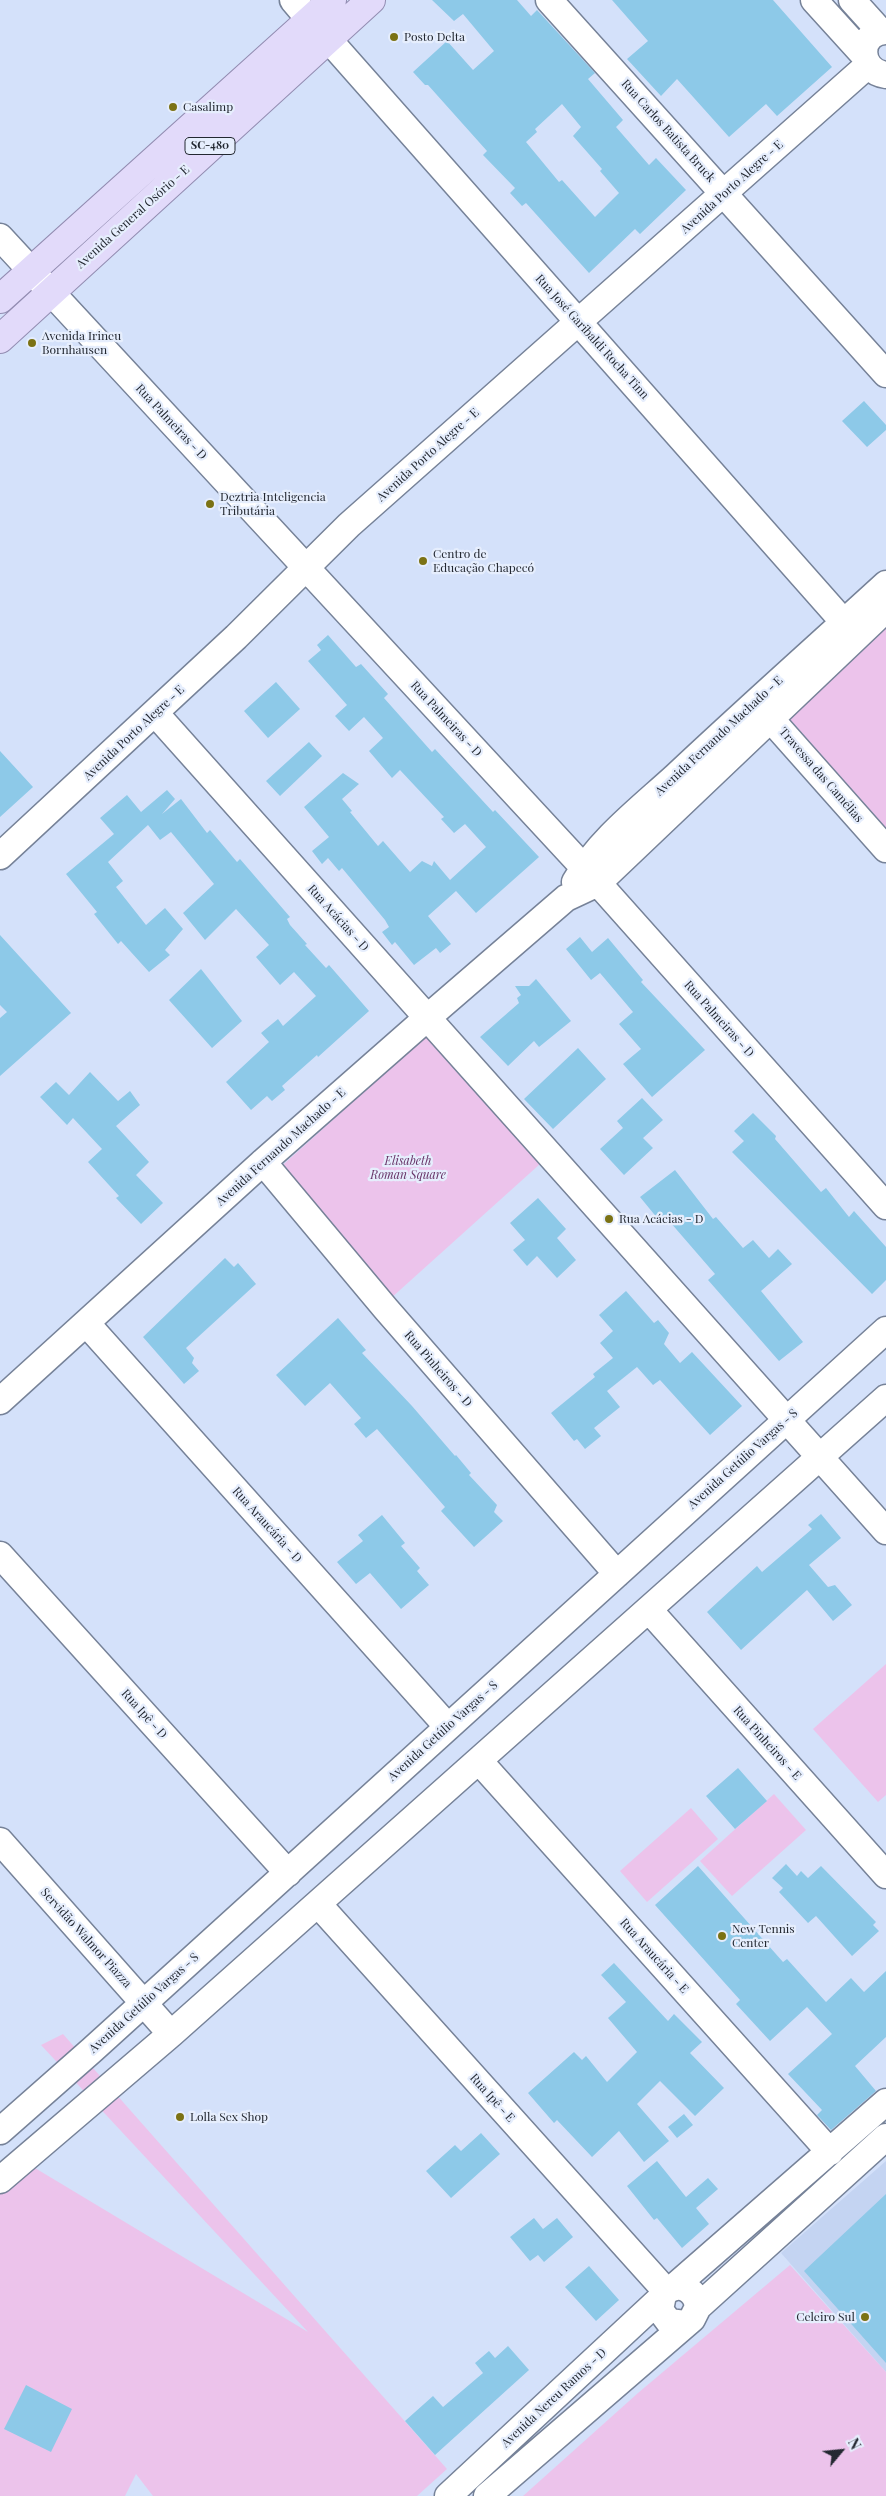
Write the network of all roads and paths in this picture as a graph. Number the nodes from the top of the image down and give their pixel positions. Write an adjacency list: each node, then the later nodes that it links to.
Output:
1 (332, 0): 6 (main road, Avenida General Osório - E / SC-480)
2 (371, 0): 6 (main road, Avenida General Osório - E / SC-480)
3 (549, 0): 11 (street, Rua Carlos Batista Bruck)
4 (814, 0): 8 (street)
5 (852, 0): 7 (street)
6 (310, 20): 9 (main road, Avenida General Osório - E / SC-480); 10 (main road, Avenida General Osório - E / SC-480); 16 (street, Rua José Garibaldi Rocha Tinn)
7 (883, 31): 8 (street, Avenida Porto Alegre - E)
8 (878, 70): 11 (street, Avenida Porto Alegre - E)
9 (167, 149): 10 (main road); 13 (main road, Avenida General Osório - E / SC-480)
10 (185, 169): 14 (main road, Avenida General Osório - E / SC-480)
11 (724, 193): 16 (street, Avenida Porto Alegre - E); 18 (street, Rua Carlos Batista Bruck)
12 (0, 237): 13 (street, Rua Palmeiras - D)
13 (31, 271): 14 (street, Rua Palmeiras - D); 15 (main road, SC-480)
14 (50, 292): 17 (main road, SC-480); 19 (street, Rua Palmeiras - D)
15 (0, 299)
16 (579, 322): 19 (street, Avenida Porto Alegre - E); 22 (street, Rua José Garibaldi Rocha Tinn)
17 (0, 338)
18 (886, 374)
19 (307, 566): 24 (street, Avenida Porto Alegre - E); 27 (street, Rua Palmeiras - D)
20 (886, 584): 22 (street, Avenida Fernando Machado - E)
21 (886, 609): 22 (street, Avenida Fernando Machado - E)
22 (850, 629): 23 (street, Avenida Fernando Machado - E)
23 (763, 710): 25 (street, Travessa das Camélias); 27 (street, Avenida Fernando Machado - E)
24 (155, 713): 26 (street, Avenida Porto Alegre - E); 28 (street, Rua Acácias - D)
25 (886, 849)
26 (0, 856)
27 (590, 875): 28 (street, Avenida Fernando Machado - E); 30 (street, Rua Palmeiras - D)
28 (427, 1018): 29 (street, Avenida Fernando Machado - E); 35 (street, Rua Acácias - D)
29 (263, 1162): 31 (street, Avenida Fernando Machado - E); 39 (street, Rua Pinheiros - D)
30 (886, 1206)
31 (87, 1324): 34 (street, Avenida Fernando Machado - E); 41 (street, Rua Araucária - D)
32 (886, 1330): 35 (street, Avenida Getúlio Vargas - S)
33 (886, 1398): 36 (street)
34 (0, 1401)
35 (786, 1420): 36 (street, Rua Acácias - D); 39 (street, Avenida Getúlio Vargas - S)
36 (820, 1458): 37 (street, Rua Acácias - D); 40 (street)
37 (886, 1531)
38 (0, 1555): 44 (street, Rua Ipê - D)
39 (617, 1574): 41 (street, Avenida Getúlio Vargas - S)
40 (649, 1610): 42 (street); 45 (street, Rua Pinheiros - E)
41 (448, 1727): 44 (street, Avenida Getúlio Vargas - S)
42 (479, 1761): 46 (street); 52 (street, Rua Araucária - E)
43 (0, 1841): 47 (street, Servidão Walmor Piazza)
44 (288, 1873): 47 (street, Avenida Getúlio Vargas - S)
45 (886, 1876)
46 (318, 1904): 48 (street); 54 (street, Rua Ipê - E)
47 (144, 2003): 48 (street, Servidão Walmor Piazza); 50 (street, Avenida Getúlio Vargas - S)
48 (171, 2034): 53 (street)
49 (886, 2102): 52 (street, Avenida Nereu Ramos - D)
50 (0, 2131)
51 (886, 2137): 55 (street)
52 (830, 2152): 54 (street, Avenida Nereu Ramos - D)
53 (0, 2180)
54 (667, 2293): 55 (street); 56 (street, Avenida Nereu Ramos - D)
55 (692, 2315): 57 (street)
56 (448, 2496)
57 (487, 2496)

